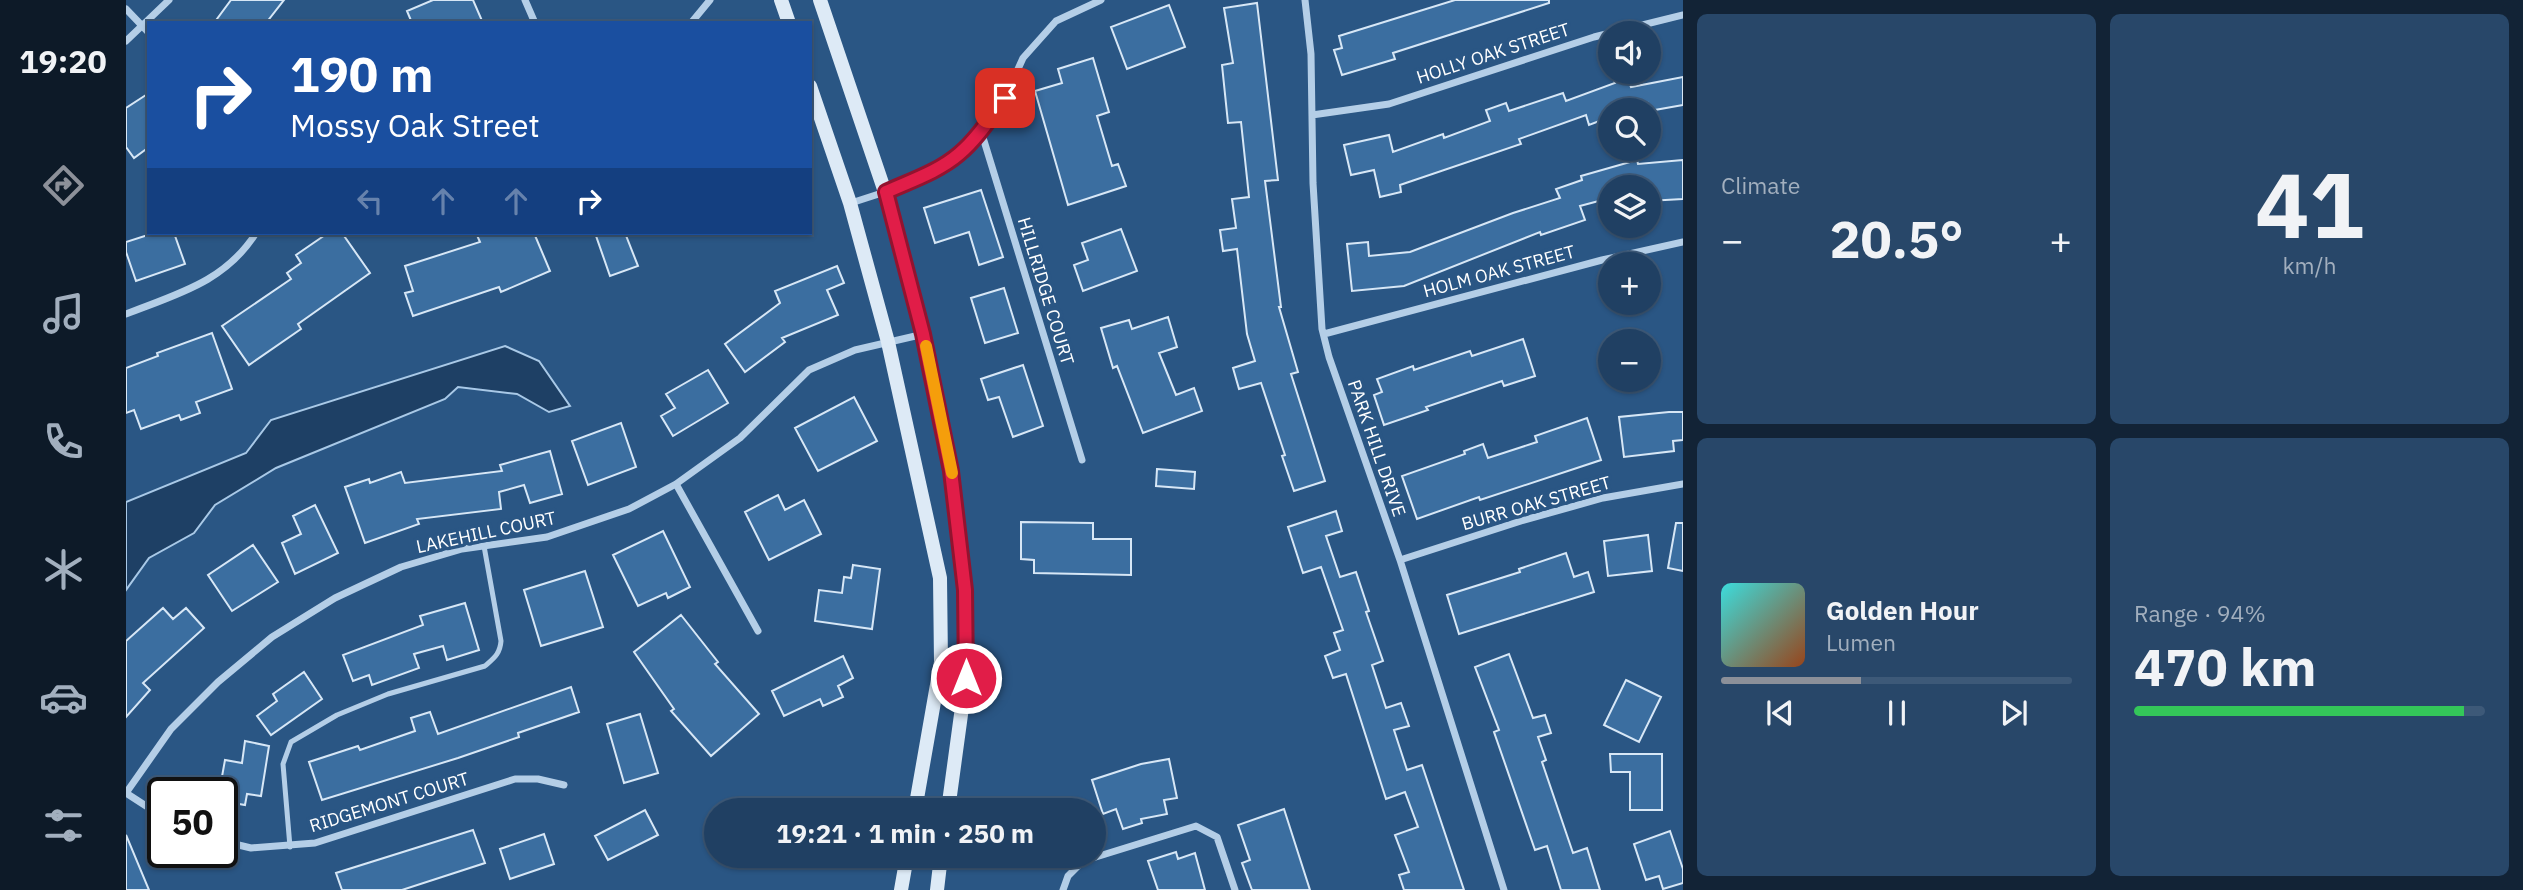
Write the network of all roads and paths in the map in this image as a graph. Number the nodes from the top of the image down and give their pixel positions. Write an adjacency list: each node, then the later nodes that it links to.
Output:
1 (169, 0): 10 (street)
2 (525, 0): 11 (street)
3 (710, 0): 12 (street)
4 (781, 0): 13 (main road)
5 (820, 0): 19 (main road)
6 (1101, 0): 18 (street)
7 (1305, 0): 17 (street, PARK HILL DRIVE)
8 (126, 9): 14 (street)
9 (1683, 15): 17 (street, HOLLY OAK STREET)
10 (153, 21)
11 (534, 21)
12 (693, 21)
13 (788, 21)
14 (146, 30): 15 (street)
15 (126, 41)
16 (812, 92): 20 (main road)
17 (1312, 115): 25 (street, PARK HILL DRIVE)
18 (981, 131): 19 (street); 27 (street, HILLRIDGE COURT)
19 (886, 192): 20 (street); 24 (main road)
20 (850, 203): 26 (main road)
21 (255, 235): 23 (street)
22 (1683, 242): 25 (street, HOLM OAK STREET)
23 (126, 314)
24 (923, 334): 26 (street, LAKEHILL COURT); 36 (main road)
25 (1324, 334): 31 (street, PARK HILL DRIVE)
26 (888, 342): 28 (street, LAKEHILL COURT); 35 (main road)
27 (1082, 460)
28 (676, 484): 30 (street, LAKEHILL COURT); 32 (street)
29 (1683, 484): 31 (street, BURR OAK STREET)
30 (484, 546): 34 (street, LAKEHILL COURT); 39 (lane)
31 (1400, 561): 46 (street, PARK HILL DRIVE)
32 (758, 631)
33 (565, 785): 39 (street, RIDGEMONT COURT)
34 (126, 793): 37 (street)
35 (917, 798)
36 (950, 798)
37 (147, 807)
38 (238, 845): 39 (street, RIDGEMONT COURT)
39 (290, 847)
40 (905, 868): 42 (main road)
41 (940, 868): 43 (main road)
42 (901, 890)
43 (937, 890)
44 (1063, 890): 45 (street)
45 (1235, 890)
46 (1504, 890)

